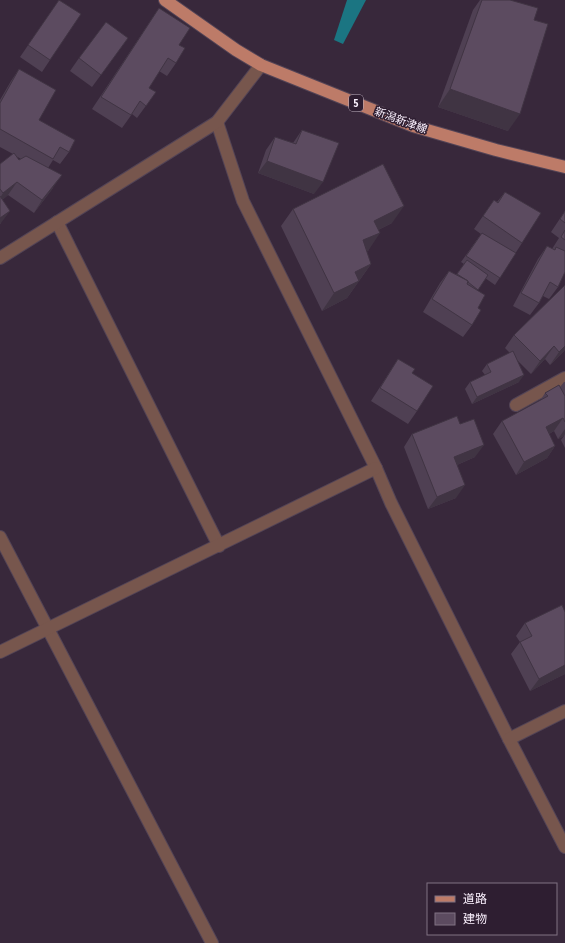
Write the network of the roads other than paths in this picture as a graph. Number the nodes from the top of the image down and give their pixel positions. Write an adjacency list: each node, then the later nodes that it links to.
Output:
1 (165, 0): 2 (main road, 新潟新津線 / 5)
2 (261, 65): 3 (street); 4 (main road, 新潟新津線 / 5)
3 (217, 122): 5 (street); 9 (street)
4 (565, 167)
5 (57, 222): 6 (street); 11 (street)
6 (0, 258)
7 (565, 378): 8 (street)
8 (516, 405)
9 (376, 468): 11 (street); 15 (street)
10 (0, 536): 12 (street)
11 (219, 546): 12 (street)
12 (49, 627): 13 (street); 17 (street)
13 (0, 652)
14 (565, 711): 15 (street)
15 (509, 740): 16 (street)
16 (565, 847)
17 (212, 943)

